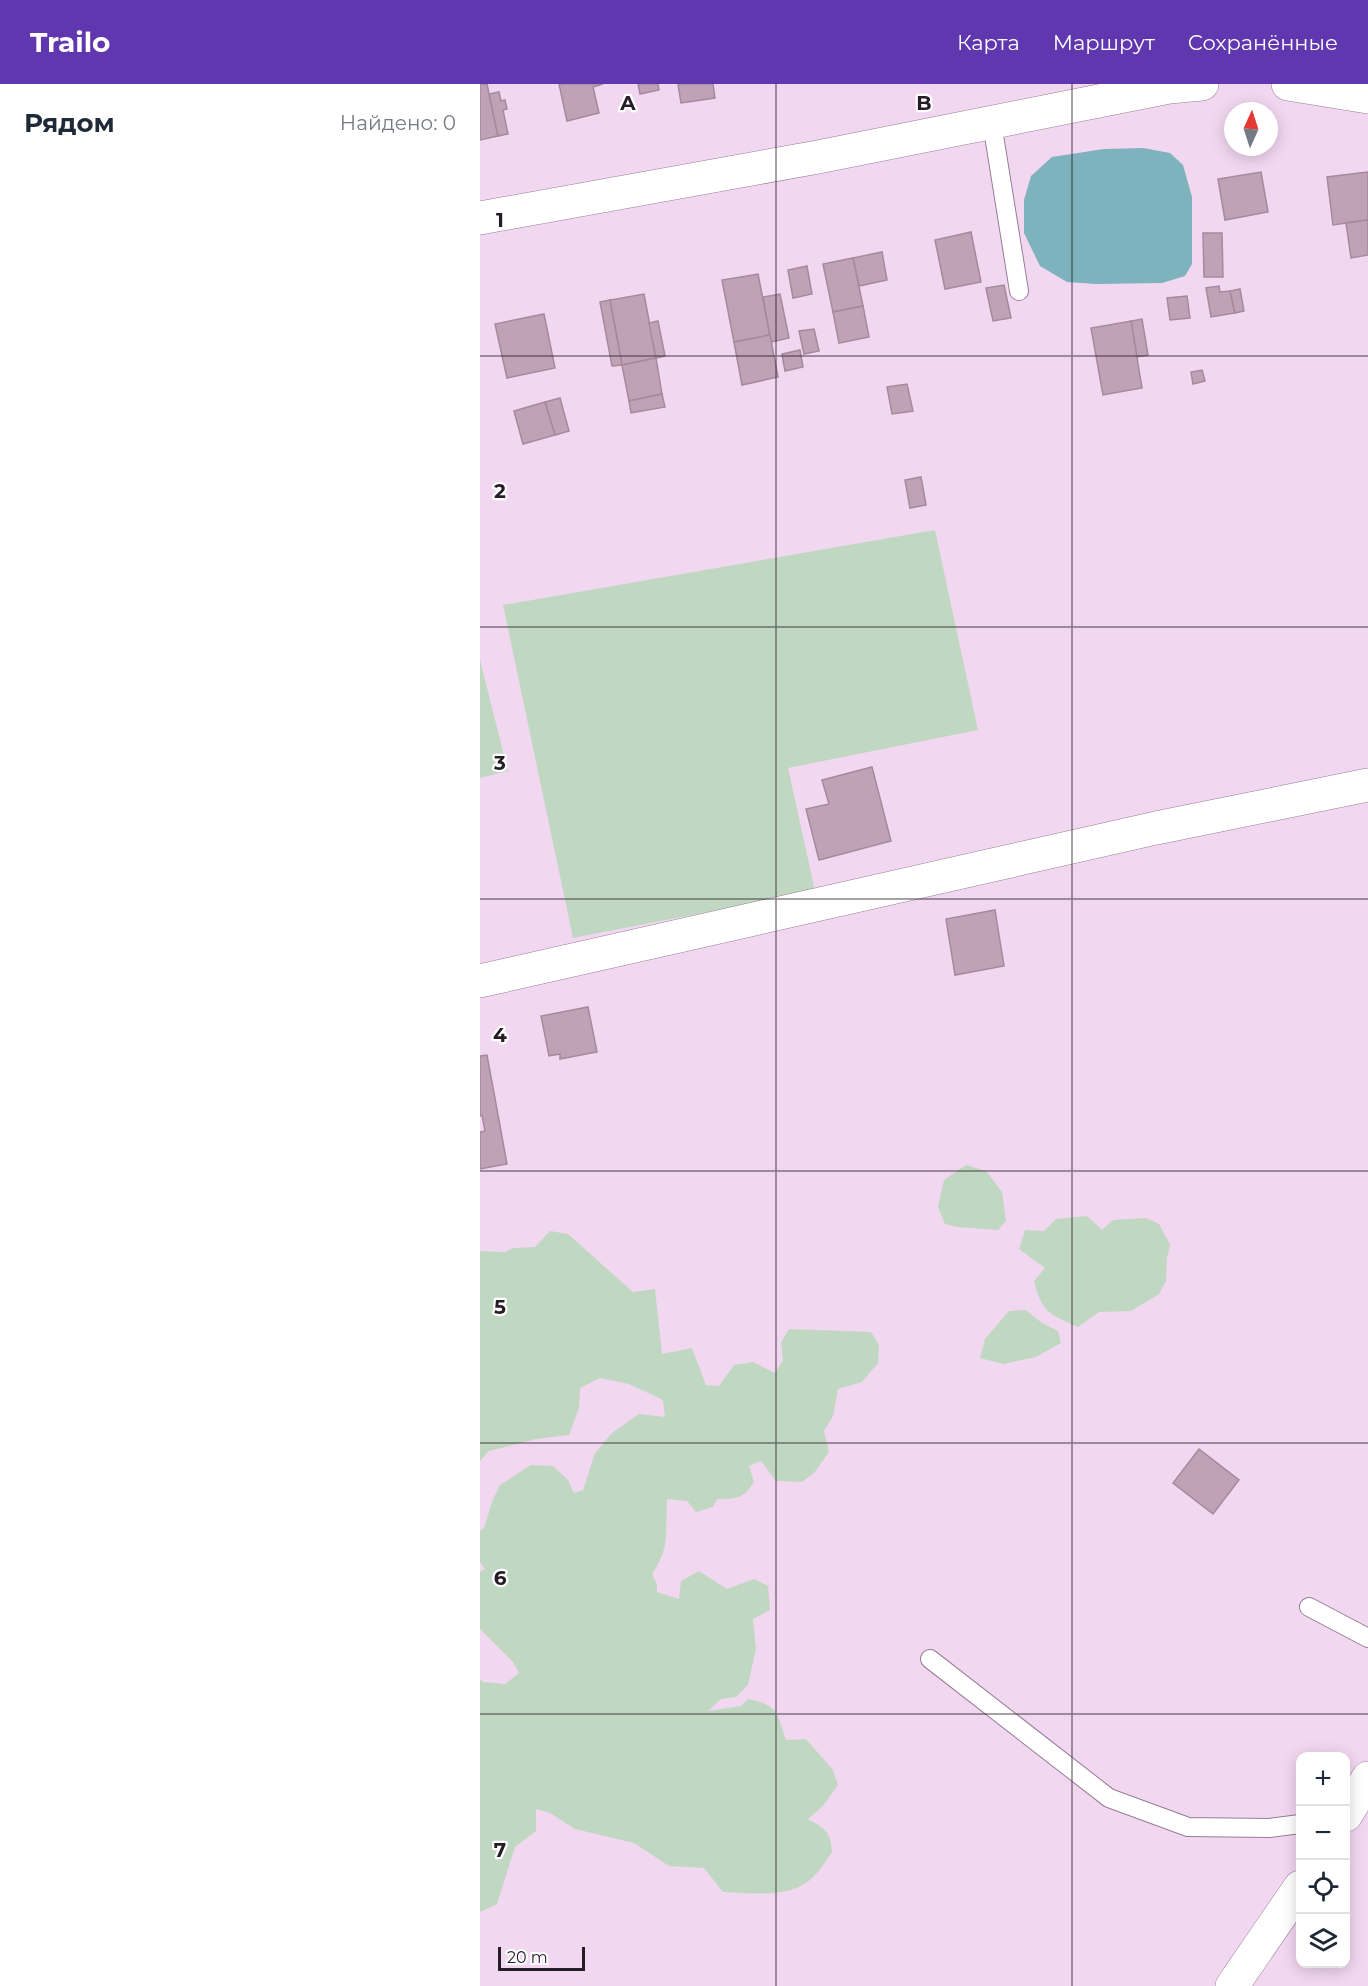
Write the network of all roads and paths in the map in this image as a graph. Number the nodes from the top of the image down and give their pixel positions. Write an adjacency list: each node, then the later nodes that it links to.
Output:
1 (1202, 84): 4 (street)
2 (1288, 84): 3 (street)
3 (1368, 96)
4 (992, 123): 5 (street); 6 (lane)
5 (480, 218)
6 (1019, 291)
7 (1368, 785): 8 (street)
8 (480, 981)
9 (1309, 1607): 10 (lane)
10 (1368, 1638)
11 (930, 1659): 14 (lane)
12 (1368, 1778): 13 (street)
13 (1350, 1808)
14 (1296, 1825)
15 (1296, 1893): 16 (street)
16 (1232, 1986)

